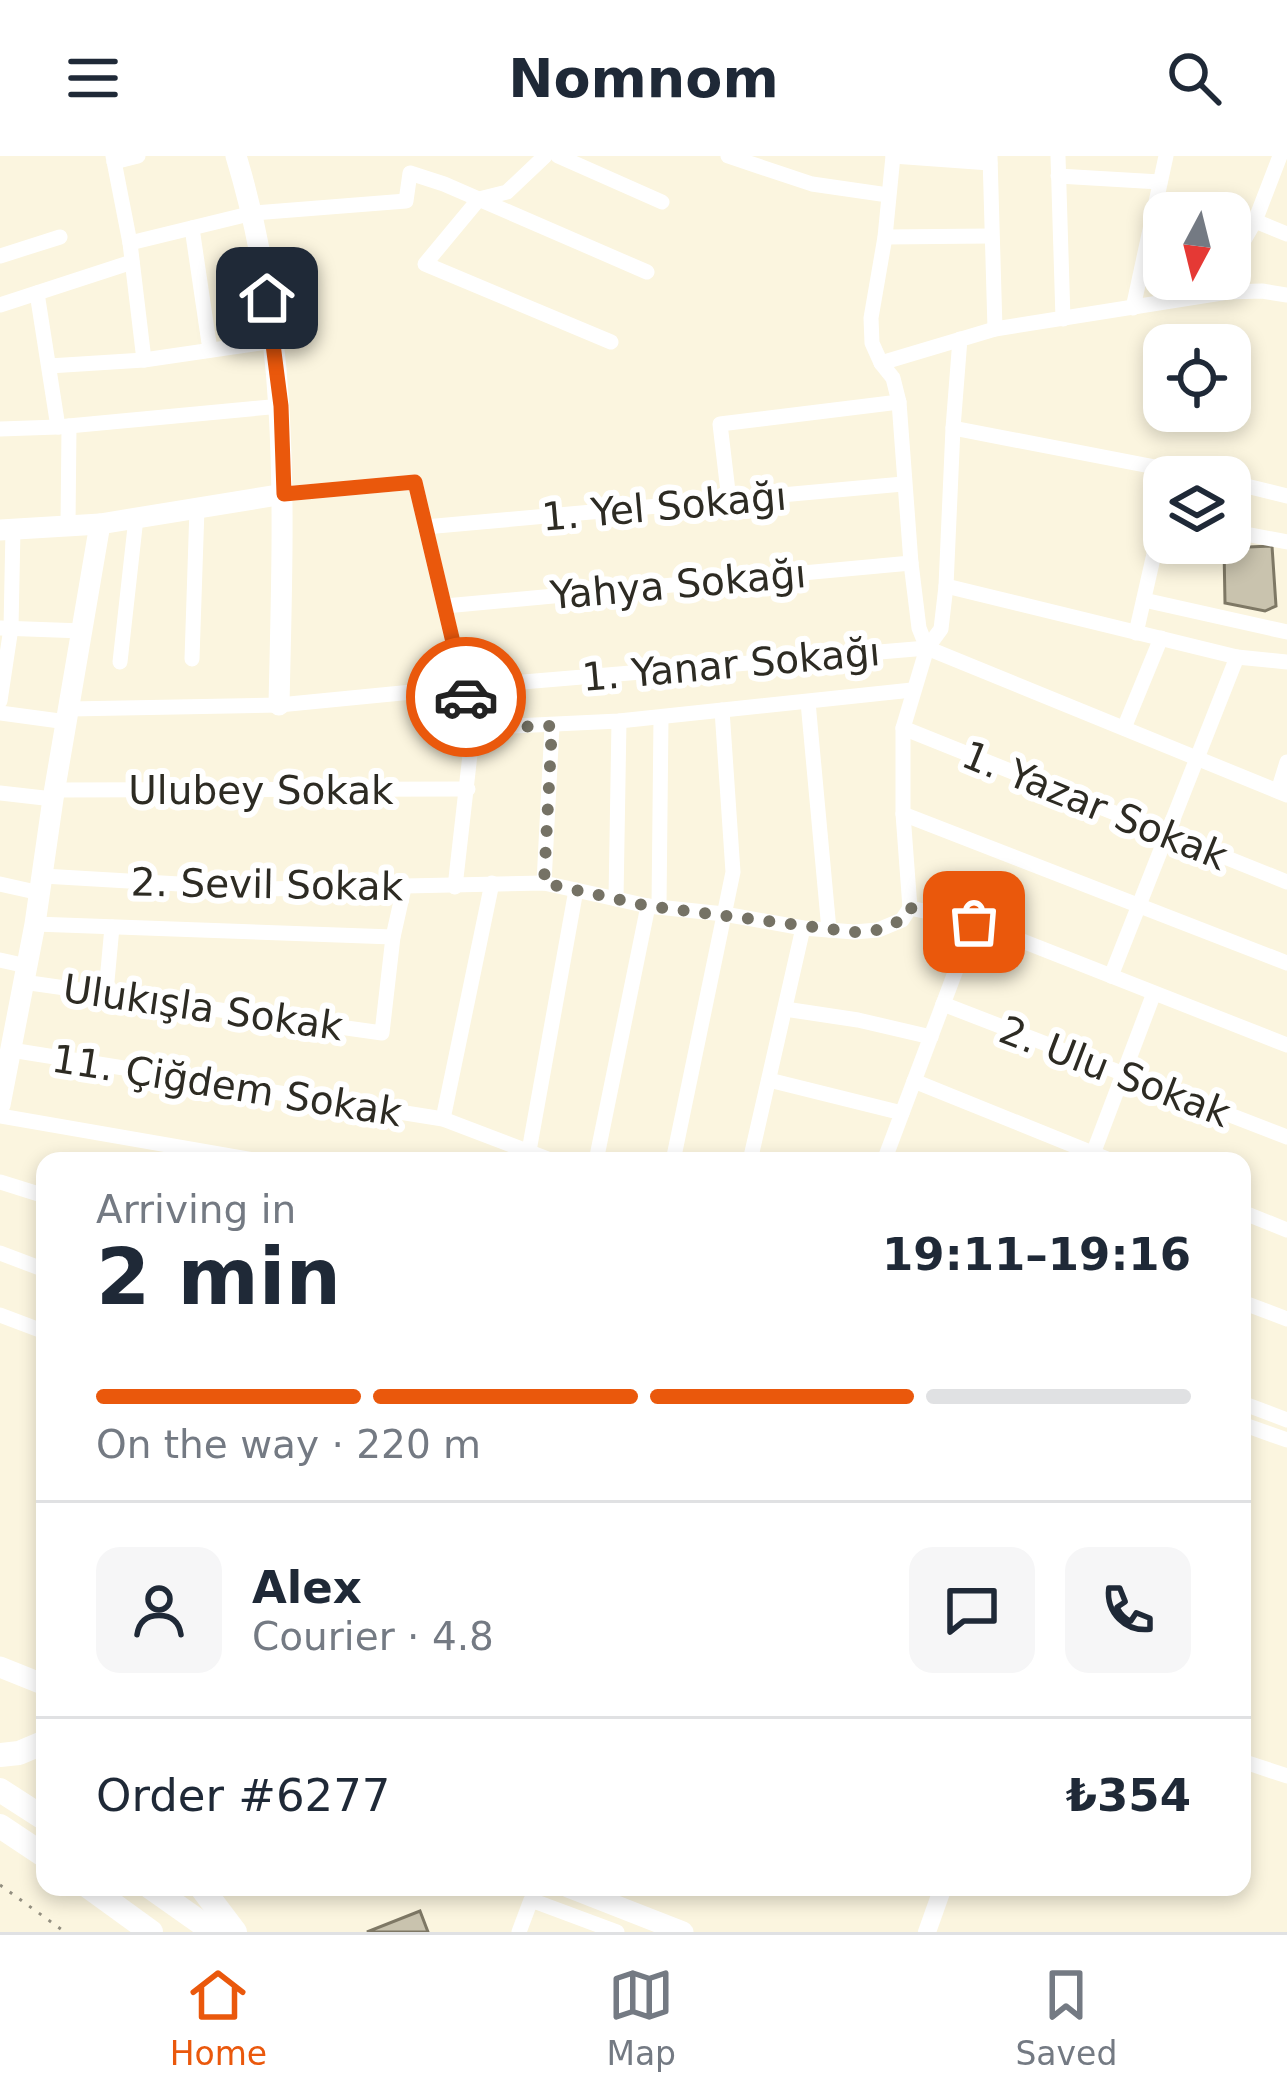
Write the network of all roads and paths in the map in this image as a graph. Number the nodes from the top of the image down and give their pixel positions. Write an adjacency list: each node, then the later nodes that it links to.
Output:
1 (138, 156): 10 (street)
2 (236, 156): 18 (main road)
3 (545, 156): 16 (street)
4 (558, 156): 17 (street)
5 (728, 156): 12 (street)
6 (893, 156): 11 (street); 15 (street)
7 (1058, 156): 13 (street)
8 (1166, 156): 14 (street)
9 (1280, 156): 19 (street)
10 (114, 159): 26 (street)
11 (990, 160): 23 (street)
12 (770, 164): 15 (street)
13 (1058, 176): 14 (street); 36 (street)
14 (1160, 182): 35 (street)
15 (888, 194): 25 (street)
16 (479, 200): 18 (street); 29 (street); 40 (street)
17 (662, 202)
18 (254, 214): 20 (street); 39 (main road)
19 (1255, 221): 21 (street); 22 (street)
20 (192, 228): 26 (street); 41 (street)
21 (1251, 228)
22 (1287, 233)
23 (990, 236): 25 (street); 37 (street)
24 (59, 237): 27 (street)
25 (885, 237): 43 (street)
26 (130, 244): 28 (street)
27 (0, 256)
28 (132, 262): 31 (street); 42 (street)
29 (646, 272)
30 (1251, 288): 32 (street)
31 (37, 293): 34 (street); 44 (street)
32 (1287, 296)
33 (1162, 300): 35 (street)
34 (0, 305)
35 (1132, 308): 36 (street)
36 (1063, 320): 37 (street)
37 (995, 328): 38 (street)
38 (960, 339): 43 (street); 48 (street)
39 (274, 341): 41 (street); 46 (main road)
40 (611, 342)
41 (210, 350): 42 (street)
42 (144, 360): 44 (street)
43 (881, 363): 45 (street)
44 (49, 366): 47 (street)
45 (899, 402): 51 (street); 55 (street)
46 (281, 406): 47 (street); 53 (main road)
47 (64, 426): 49 (street); 59 (street)
48 (952, 428): 50 (street); 66 (street)
49 (0, 429)
50 (1143, 467)
51 (903, 484): 55 (street, 1. Yel Sokağı); 64 (street)
52 (1251, 487): 54 (street)
53 (284, 494): 56 (main road); 60 (street); 83 (main road)
54 (1287, 496)
55 (729, 500): 60 (street, 1. Yel Sokağı)
56 (197, 508): 57 (main road); 76 (street)
57 (136, 518): 58 (main road); 77 (street)
58 (100, 524): 59 (main road); 70 (main road)
59 (68, 526): 61 (main road)
60 (425, 527): 68 (street)
61 (6, 530): 69 (street)
62 (1251, 535): 63 (street)
63 (1287, 542)
64 (911, 563): 68 (street, Yahya Sokağı); 74 (street)
65 (1152, 564): 67 (street)
66 (946, 586): 72 (street); 74 (street)
67 (1144, 601): 71 (street); 72 (street)
68 (445, 606): 79 (street)
69 (5, 628): 70 (street); 81 (street)
70 (82, 631): 86 (main road)
71 (1287, 632)
72 (1136, 633): 73 (street)
73 (1161, 638): 75 (street); 92 (street)
74 (927, 648): 79 (street, 1. Yanar Sokağı); 80 (street); 92 (street)
75 (1237, 657): 78 (street); 93 (street)
76 (192, 659)
77 (120, 662)
78 (1287, 662)
79 (463, 687): 83 (street, 1. Yanar Sokağı); 90 (street)
80 (912, 690): 82 (street); 91 (street)
81 (0, 701)
82 (808, 701): 84 (street); 118 (street)
83 (279, 705): 86 (street, 1. Yanar Sokağı)
84 (722, 710): 87 (street); 113 (street)
85 (0, 713): 86 (street, 1. Yanar Sokağı)
86 (68, 716): 98 (main road)
87 (661, 717): 88 (street); 111 (street)
88 (619, 721): 89 (street); 109 (street)
89 (552, 726): 90 (street); 103 (street)
90 (473, 728): 95 (street)
91 (903, 728): 99 (street); 100 (street, 1. Yazar Sokak)
92 (1124, 728): 93 (street)
93 (1197, 758): 97 (street); 100 (street)
94 (1287, 762): 97 (street)
95 (468, 789): 98 (street, Ulubey Sokak); 106 (street)
96 (0, 793): 98 (street, Ulubey Sokak)
97 (1282, 793)
98 (54, 795): 105 (main road)
99 (903, 814): 110 (street); 112 (street)
100 (1167, 835): 101 (street, 1. Yazar Sokak); 110 (street)
101 (1287, 882)
102 (492, 883): 103 (street, 2. Sevil Sokak); 106 (street, 2. Sevil Sokak); 137 (street)
103 (544, 883): 108 (street, 2. Sevil Sokak)
104 (0, 884): 105 (street, 2. Sevil Sokak)
105 (41, 885): 107 (street, 2. Sevil Sokak); 115 (main road)
106 (455, 887): 107 (street, 2. Sevil Sokak)
107 (404, 888): 119 (street)
108 (576, 890): 109 (street, 2. Sevil Sokak); 139 (street)
109 (616, 899): 111 (street, 2. Sevil Sokak)
110 (1139, 905): 121 (street); 123 (street)
111 (654, 906): 113 (street, 2. Sevil Sokak); 141 (street)
112 (910, 908): 114 (street); 118 (street, 2. Sevil Sokak)
113 (724, 914): 117 (street, 2. Sevil Sokak); 142 (street)
114 (974, 922): 123 (street); 126 (street)
115 (35, 924): 116 (street); 122 (main road)
116 (112, 927): 119 (street); 124 (street)
117 (803, 928): 118 (street, 2. Sevil Sokak); 127 (street)
118 (829, 930)
119 (393, 937): 124 (street, Ulukışla Sokak)
120 (0, 960): 122 (street, Ulukışla Sokak)
121 (1287, 963)
122 (25, 974): 124 (street, Ulukışla Sokak); 130 (main road)
123 (1112, 976): 125 (street)
124 (106, 992)
125 (1154, 993): 129 (street); 131 (street)
126 (943, 1004): 128 (street); 131 (street, 2. Ulu Sokak)
127 (785, 1009): 128 (street); 132 (street)
128 (931, 1036): 133 (street)
129 (1287, 1046)
130 (11, 1050): 134 (main road); 137 (street, 11. Çiğdem Sokak)
131 (1123, 1074): 138 (street, 2. Ulu Sokak); 146 (street)
132 (769, 1080): 135 (street); 143 (street)
133 (914, 1082): 135 (street); 145 (street)
134 (1, 1091)
135 (902, 1113): 144 (street)
136 (0, 1116): 140 (street)
137 (443, 1119): 139 (street, 11. Çiğdem Sokak)
138 (1287, 1136)
139 (529, 1151)
140 (208, 1152)
141 (598, 1152)
142 (675, 1152)
143 (752, 1152)
144 (887, 1152)
145 (1079, 1152)
146 (1093, 1152)
147 (0, 1182): 148 (street)
148 (36, 1193)
149 (1251, 1216): 150 (street)
150 (1287, 1230)
151 (0, 1252): 152 (street)
152 (36, 1266)
153 (1251, 1305): 155 (street)
154 (0, 1315): 156 (street)
155 (1287, 1319)
156 (36, 1329)
157 (1251, 1406): 158 (street)
158 (1287, 1420)
159 (1251, 1427): 160 (street)
160 (1287, 1440)
161 (0, 1667): 162 (main road)
162 (36, 1681)
163 (36, 1746): 164 (main road)
164 (0, 1755)
165 (1251, 1764): 166 (street)
166 (1287, 1776)
167 (0, 1790): 168 (main road)
168 (36, 1813)
169 (0, 1826): 170 (main road)
170 (36, 1850)
171 (0, 1885): 177 (path)
172 (101, 1896): 178 (main road)
173 (163, 1896): 179 (main road)
174 (208, 1896): 180 (main road)
175 (591, 1896): 183 (main road)
176 (940, 1896): 184 (street)
177 (65, 1932)
178 (151, 1932)
179 (214, 1932)
180 (235, 1932)
181 (519, 1932): 182 (street)
182 (617, 1932)
183 (683, 1932)
184 (927, 1932)

